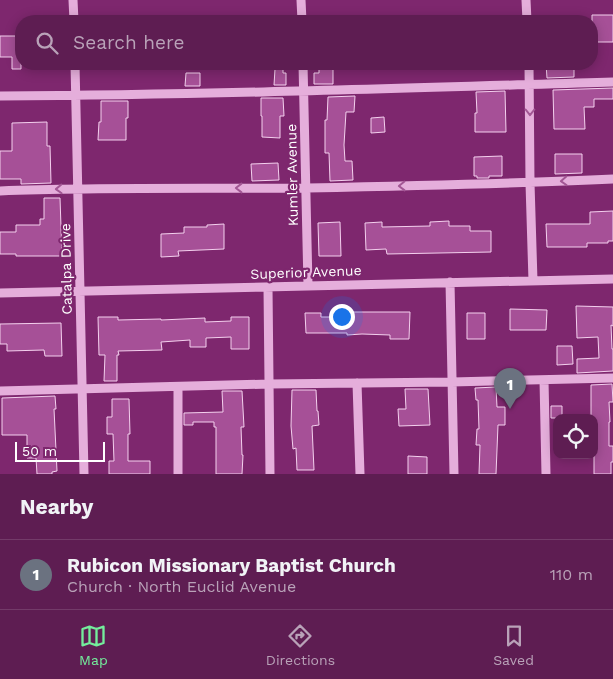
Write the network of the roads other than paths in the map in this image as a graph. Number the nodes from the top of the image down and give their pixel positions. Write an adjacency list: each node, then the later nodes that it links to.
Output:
1 (73, 0): 4 (street)
2 (301, 0): 5 (street)
3 (526, 0): 6 (street)
4 (74, 15)
5 (302, 15)
6 (527, 15)
7 (74, 70): 14 (street, Catalpa Drive)
8 (303, 70): 12 (street, Kumler Avenue)
9 (529, 70): 11 (street)
10 (613, 82): 11 (street)
11 (530, 84): 12 (street); 16 (street, one-way to 16)
12 (304, 91): 14 (street); 18 (street, Kumler Avenue)
13 (0, 96): 14 (street)
14 (75, 96): 17 (street, Catalpa Drive)
15 (613, 179): 16 (street, one-way to 16)
16 (530, 183): 18 (street, one-way to 18); 21 (street)
17 (78, 188): 18 (street, one-way to 17); 19 (street, one-way to 19); 25 (street, Catalpa Drive)
18 (306, 188): 23 (street, Kumler Avenue)
19 (0, 191)
20 (613, 279): 21 (street, Superior Avenue)
21 (533, 281): 22 (street, Superior Avenue)
22 (450, 282): 23 (street, Superior Avenue); 29 (street)
23 (308, 286): 24 (street, Superior Avenue)
24 (268, 288): 25 (street, Superior Avenue); 31 (street)
25 (80, 292): 26 (street, Superior Avenue); 33 (street, Catalpa Drive)
26 (0, 294)
27 (613, 378): 28 (street)
28 (544, 380): 29 (street); 40 (street)
29 (452, 382): 30 (street); 39 (street)
30 (357, 383): 31 (street); 38 (street)
31 (269, 384): 32 (street); 37 (street)
32 (178, 387): 33 (street); 36 (street)
33 (82, 390): 34 (street); 35 (street, Catalpa Drive)
34 (0, 391)
35 (84, 474)
36 (178, 474)
37 (270, 474)
38 (360, 474)
39 (454, 474)
40 (546, 474)

